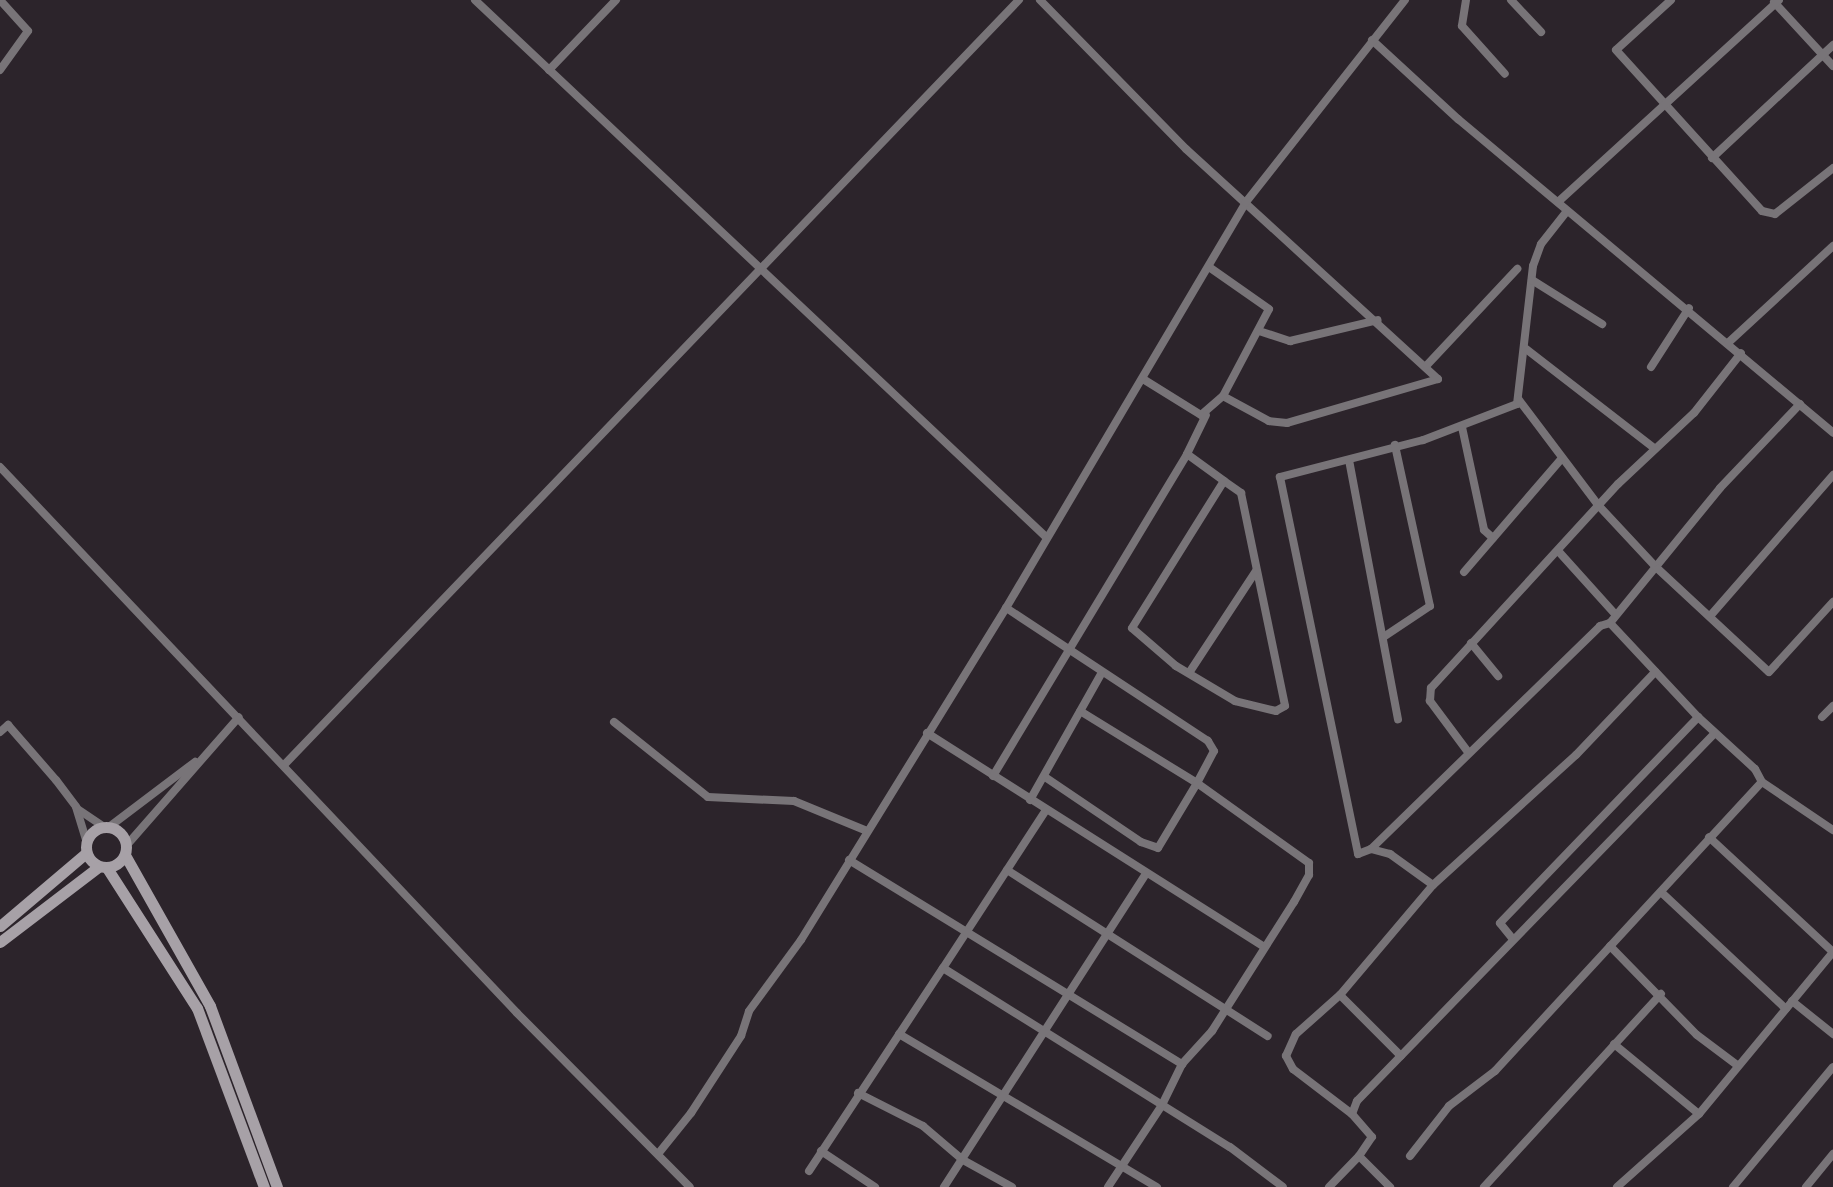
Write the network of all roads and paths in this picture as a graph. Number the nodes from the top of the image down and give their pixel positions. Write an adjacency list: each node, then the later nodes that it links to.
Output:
1 (0, 0): 16 (street)
2 (475, 0): 17 (street)
3 (616, 0): 17 (street)
4 (1019, 0): 27 (street)
5 (1040, 0): 22 (street)
6 (1405, 0): 12 (street)
7 (1466, 0): 18 (street)
8 (1511, 0): 11 (street)
9 (1671, 0): 19 (street)
10 (1776, 1): 14 (street); 19 (street)
11 (1541, 32)
12 (1372, 40): 22 (street); 23 (street)
13 (1833, 45): 14 (street)
14 (1823, 54): 15 (street); 20 (street)
15 (1833, 66)
16 (0, 70)
17 (549, 70): 27 (street)
18 (1505, 74)
19 (1662, 104): 20 (street); 23 (street)
20 (1712, 158): 21 (street)
21 (1833, 168)
22 (1246, 202): 26 (street); 31 (street)
23 (1558, 202): 24 (street)
24 (1567, 211): 29 (street); 30 (street)
25 (1833, 246): 34 (street)
26 (1209, 267): 33 (street); 39 (street)
27 (759, 269): 55 (street); 85 (street)
28 (1517, 269): 37 (street)
29 (1532, 280): 32 (street); 35 (street)
30 (1689, 308): 34 (street); 38 (street)
31 (1378, 320): 33 (street); 37 (street)
32 (1602, 324)
33 (1259, 331): 40 (street)
34 (1729, 342): 36 (street)
35 (1526, 349): 41 (street); 47 (street)
36 (1741, 353): 42 (street); 47 (street)
37 (1427, 365): 40 (street)
38 (1651, 367)
39 (1143, 379): 43 (street); 55 (street)
40 (1223, 396): 43 (street)
41 (1519, 400): 44 (street); 49 (street)
42 (1800, 404): 45 (street); 58 (street)
43 (1206, 415): 48 (street)
44 (1462, 427): 46 (street); 56 (street)
45 (1833, 433)
46 (1395, 445): 50 (street); 66 (street)
47 (1654, 448): 54 (street)
48 (1187, 454): 53 (street); 68 (street)
49 (1562, 458): 54 (street); 56 (street)
50 (1349, 460): 66 (street); 98 (street)
51 (0, 467): 75 (street)
52 (1833, 475): 64 (street)
53 (1224, 481): 59 (street); 70 (street)
54 (1599, 506): 57 (street); 58 (street)
55 (1045, 536): 62 (street)
56 (1493, 538): 60 (street)
57 (1560, 553): 63 (street); 67 (street)
58 (1656, 567): 63 (street); 64 (street)
59 (1256, 571): 70 (street); 70 (street)
60 (1464, 572)
61 (1833, 602): 64 (street)
62 (1006, 608): 68 (street); 81 (street)
63 (1615, 614): 65 (street)
64 (1711, 615)
65 (1610, 623): 69 (street); 83 (street)
66 (1385, 636): 78 (street)
67 (1471, 643): 72 (street); 83 (street)
68 (1068, 652): 71 (street); 86 (street)
69 (1655, 672): 76 (street); 105 (street)
70 (1189, 673)
71 (1101, 674): 74 (street); 89 (street)
72 (1498, 676)
73 (1833, 706): 77 (street)
74 (1080, 711): 87 (street); 89 (street)
75 (239, 717): 84 (street); 85 (street)
76 (1698, 717): 82 (street); 110 (street)
77 (1822, 717)
78 (1398, 719)
79 (614, 722): 95 (street)
80 (0, 732): 91 (street)
81 (927, 733): 86 (street); 95 (street)
82 (1715, 733): 88 (street); 110 (street)
83 (1468, 752): 98 (street)
84 (198, 759): 94 (street); 99 (street)
85 (284, 765): 136 (street)
86 (993, 776): 90 (street)
87 (1045, 777): 89 (street); 90 (street)
88 (1762, 782): 93 (street); 96 (street)
89 (1197, 783): 112 (street)
90 (1030, 800): 92 (street)
91 (76, 807): 94 (street); 97 (street)
92 (1046, 810): 103 (street); 104 (street)
93 (1831, 824)
94 (106, 827): 97 (street); 99 (street)
95 (867, 831): 101 (street)
96 (1709, 837): 106 (street); 114 (street)
97 (86, 840): 100 (street)
98 (1371, 849): 105 (street)
99 (125, 851): 102 (street); 144 (street)
100 (86, 853): 102 (street); 107 (street)
101 (849, 860): 108 (street); 136 (street)
102 (102, 867): 111 (street); 143 (street)
103 (1007, 870): 108 (street); 109 (street)
104 (1146, 874): 109 (street); 112 (street)
105 (1433, 885): 118 (street)
106 (1661, 892): 113 (street); 119 (street)
107 (0, 926)
108 (964, 932): 115 (street); 117 (street)
109 (1106, 936): 117 (street); 120 (street)
110 (1512, 938): 126 (street)
111 (0, 942)
112 (1262, 946): 120 (street)
113 (1610, 946): 116 (street); 139 (street)
114 (1833, 952): 119 (street)
115 (943, 968): 121 (street); 122 (street)
116 (1661, 994): 125 (street); 128 (street)
117 (1066, 995): 121 (street); 127 (street)
118 (1340, 995): 126 (street); 133 (street)
119 (1789, 1005): 123 (street); 128 (street)
120 (1225, 1011): 124 (street); 127 (street)
121 (1043, 1032): 130 (street); 132 (street)
122 (899, 1034): 130 (street); 131 (street)
123 (1833, 1034)
124 (1268, 1036)
125 (1614, 1044): 134 (street); 154 (street)
126 (1401, 1056): 133 (street)
127 (1182, 1064): 132 (street)
128 (1737, 1065): 134 (street)
129 (1833, 1067): 156 (street)
130 (1002, 1091): 140 (street); 141 (street)
131 (858, 1093): 135 (street); 140 (street)
132 (1162, 1105): 141 (street); 151 (street)
133 (1352, 1114): 138 (street)
134 (1699, 1114): 155 (street)
135 (821, 1151): 142 (street); 146 (street)
136 (658, 1154): 145 (street)
137 (1833, 1154): 157 (street)
138 (1359, 1156): 152 (street); 153 (street)
139 (1410, 1156)
140 (963, 1160): 147 (street); 148 (street)
141 (1122, 1166): 149 (street); 150 (street)
142 (809, 1171)
143 (264, 1187)
144 (277, 1187)
145 (690, 1187)
146 (875, 1187)
147 (944, 1187)
148 (1012, 1187)
149 (1108, 1187)
150 (1157, 1187)
151 (1283, 1187)
152 (1329, 1187)
153 (1390, 1187)
154 (1484, 1187)
155 (1617, 1187)
156 (1733, 1187)
157 (1806, 1187)

